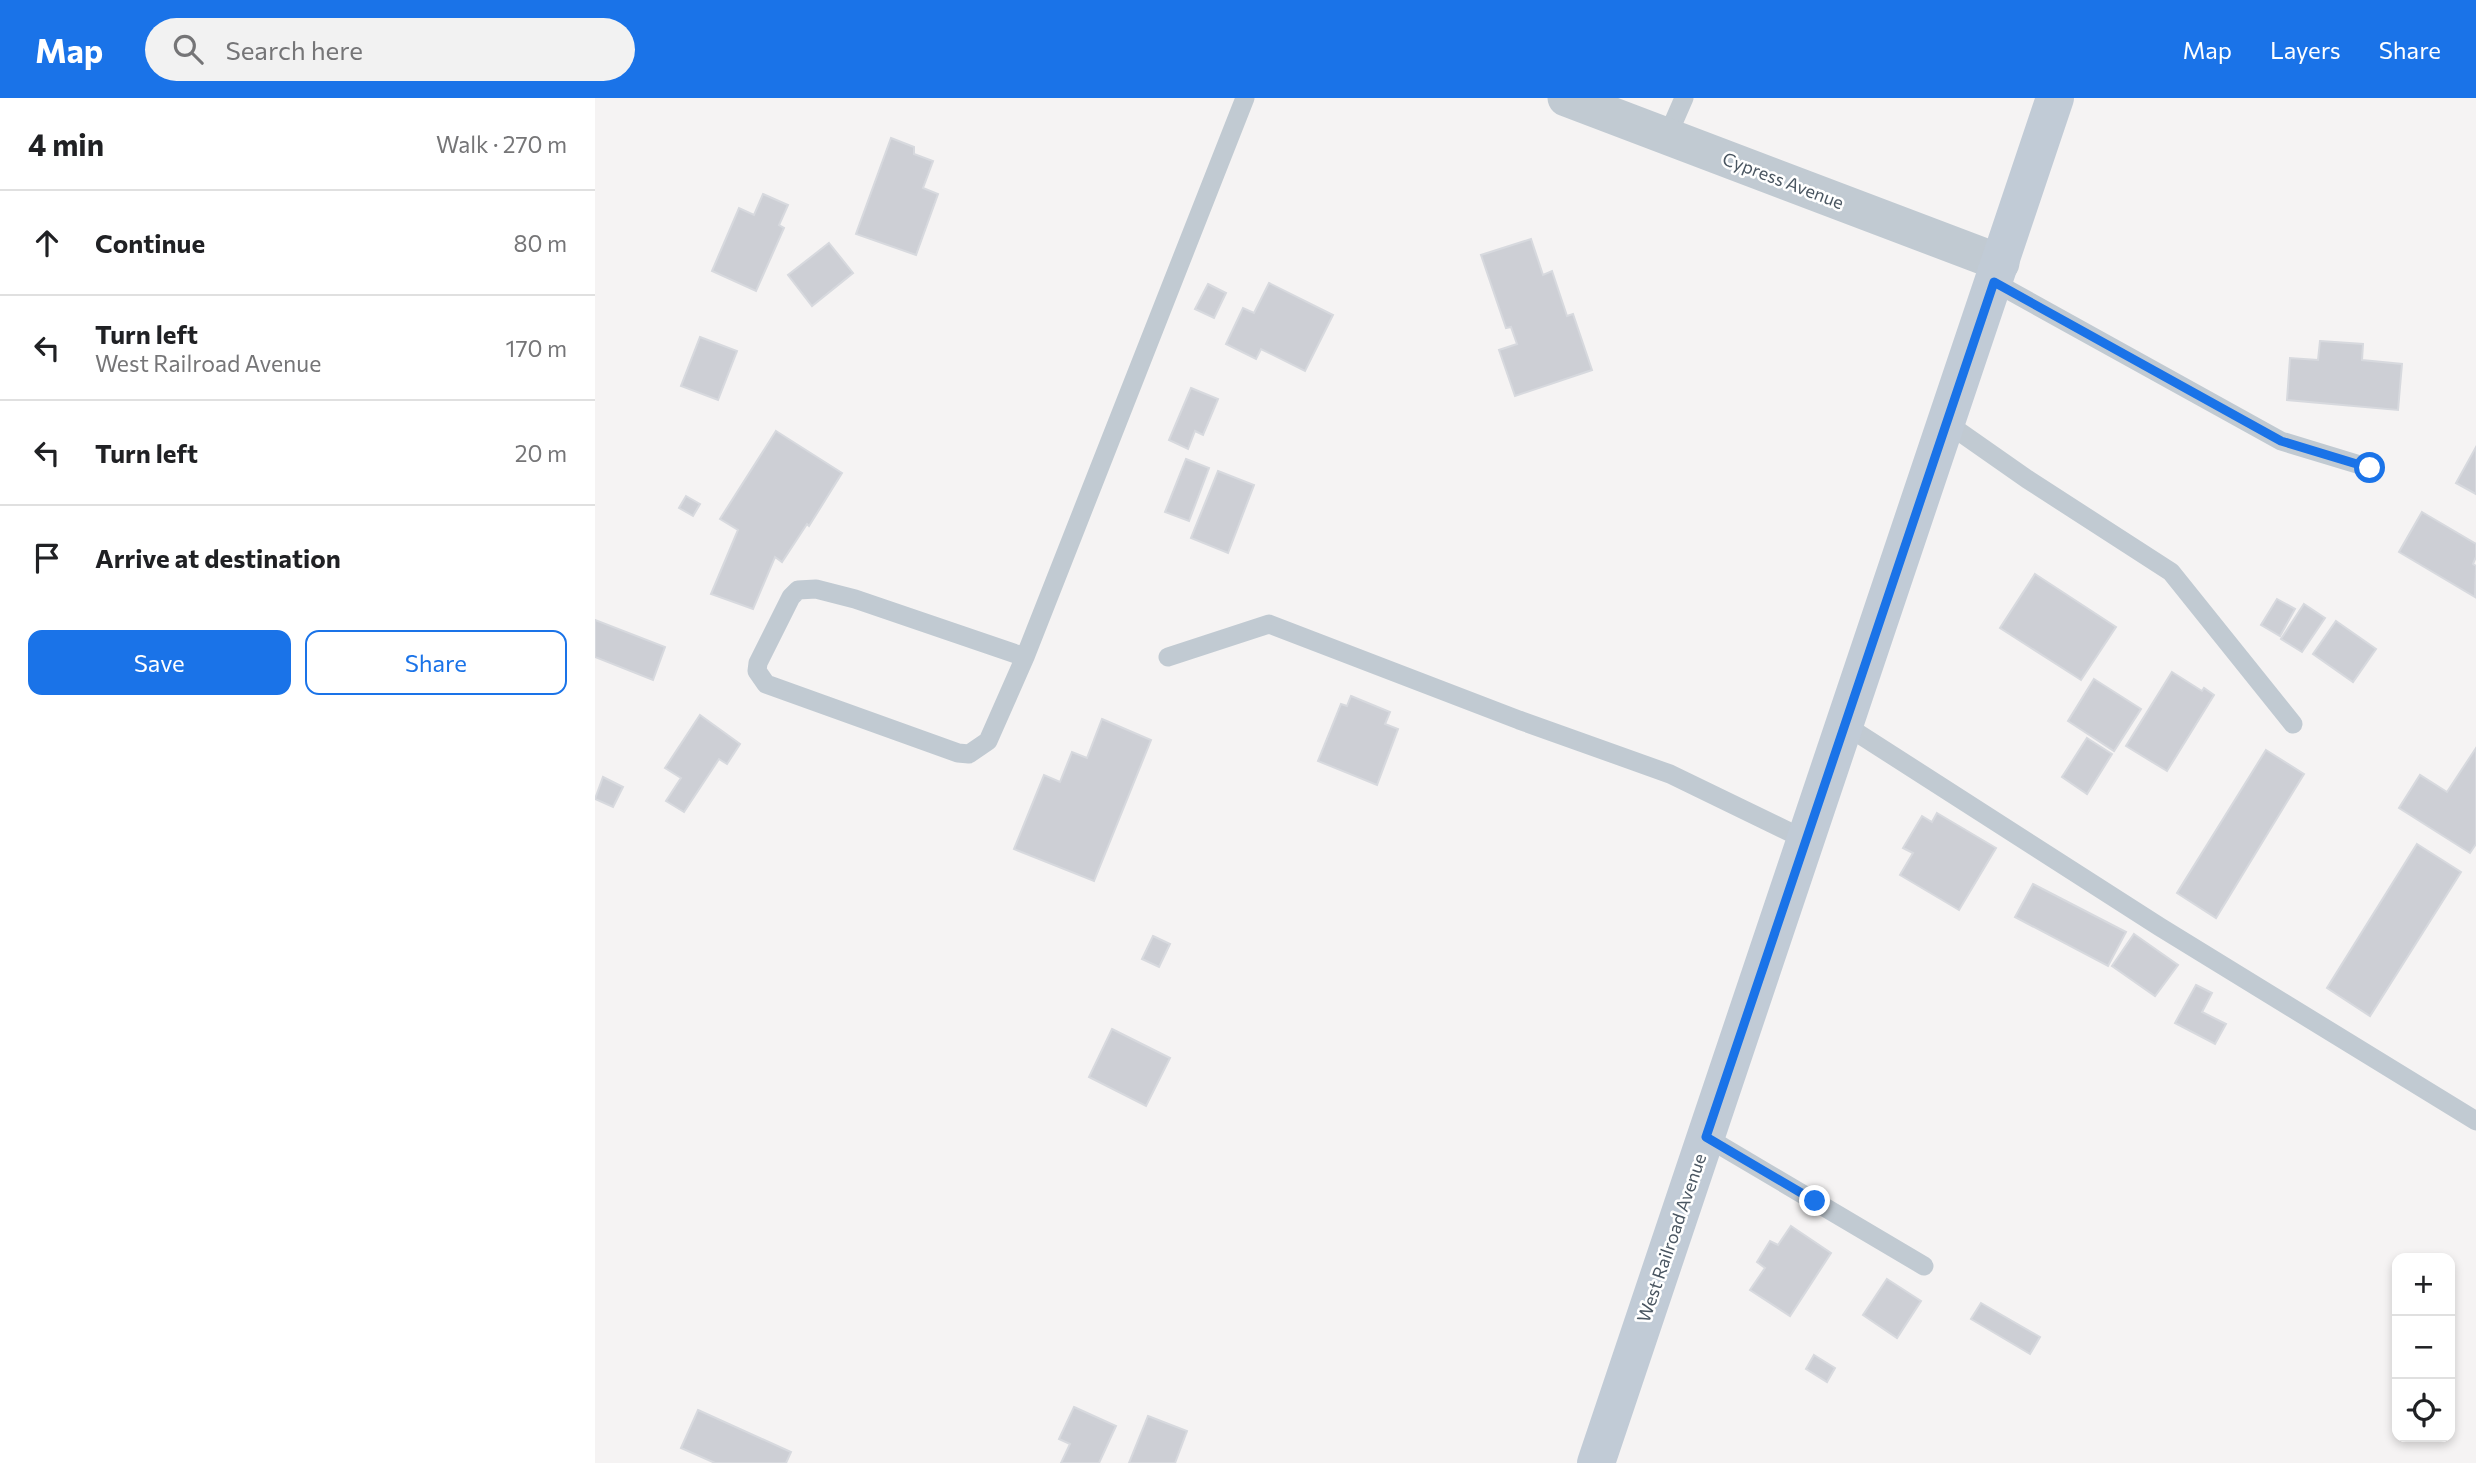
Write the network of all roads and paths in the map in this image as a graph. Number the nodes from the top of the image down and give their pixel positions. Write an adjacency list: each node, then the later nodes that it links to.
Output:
1 (1245, 98): 9 (lane)
2 (1566, 98): 5 (street, Cypress Avenue)
3 (1684, 98): 5 (lane)
4 (2056, 98): 6 (main road, West Railroad Avenue)
5 (1667, 137): 6 (street, Cypress Avenue)
6 (1997, 273): 7 (main road, West Railroad Avenue); 8 (lane)
7 (1947, 422): 11 (lane); 12 (main road, West Railroad Avenue)
8 (2370, 468)
9 (1025, 657): 9 (lane)
10 (1168, 657): 13 (lane)
11 (2294, 724)
12 (1845, 725): 13 (main road, West Railroad Avenue); 14 (lane)
13 (1806, 840): 15 (main road, West Railroad Avenue)
14 (2476, 1121)
15 (1706, 1137): 16 (lane); 17 (main road, West Railroad Avenue)
16 (1924, 1266)
17 (1596, 1463)

